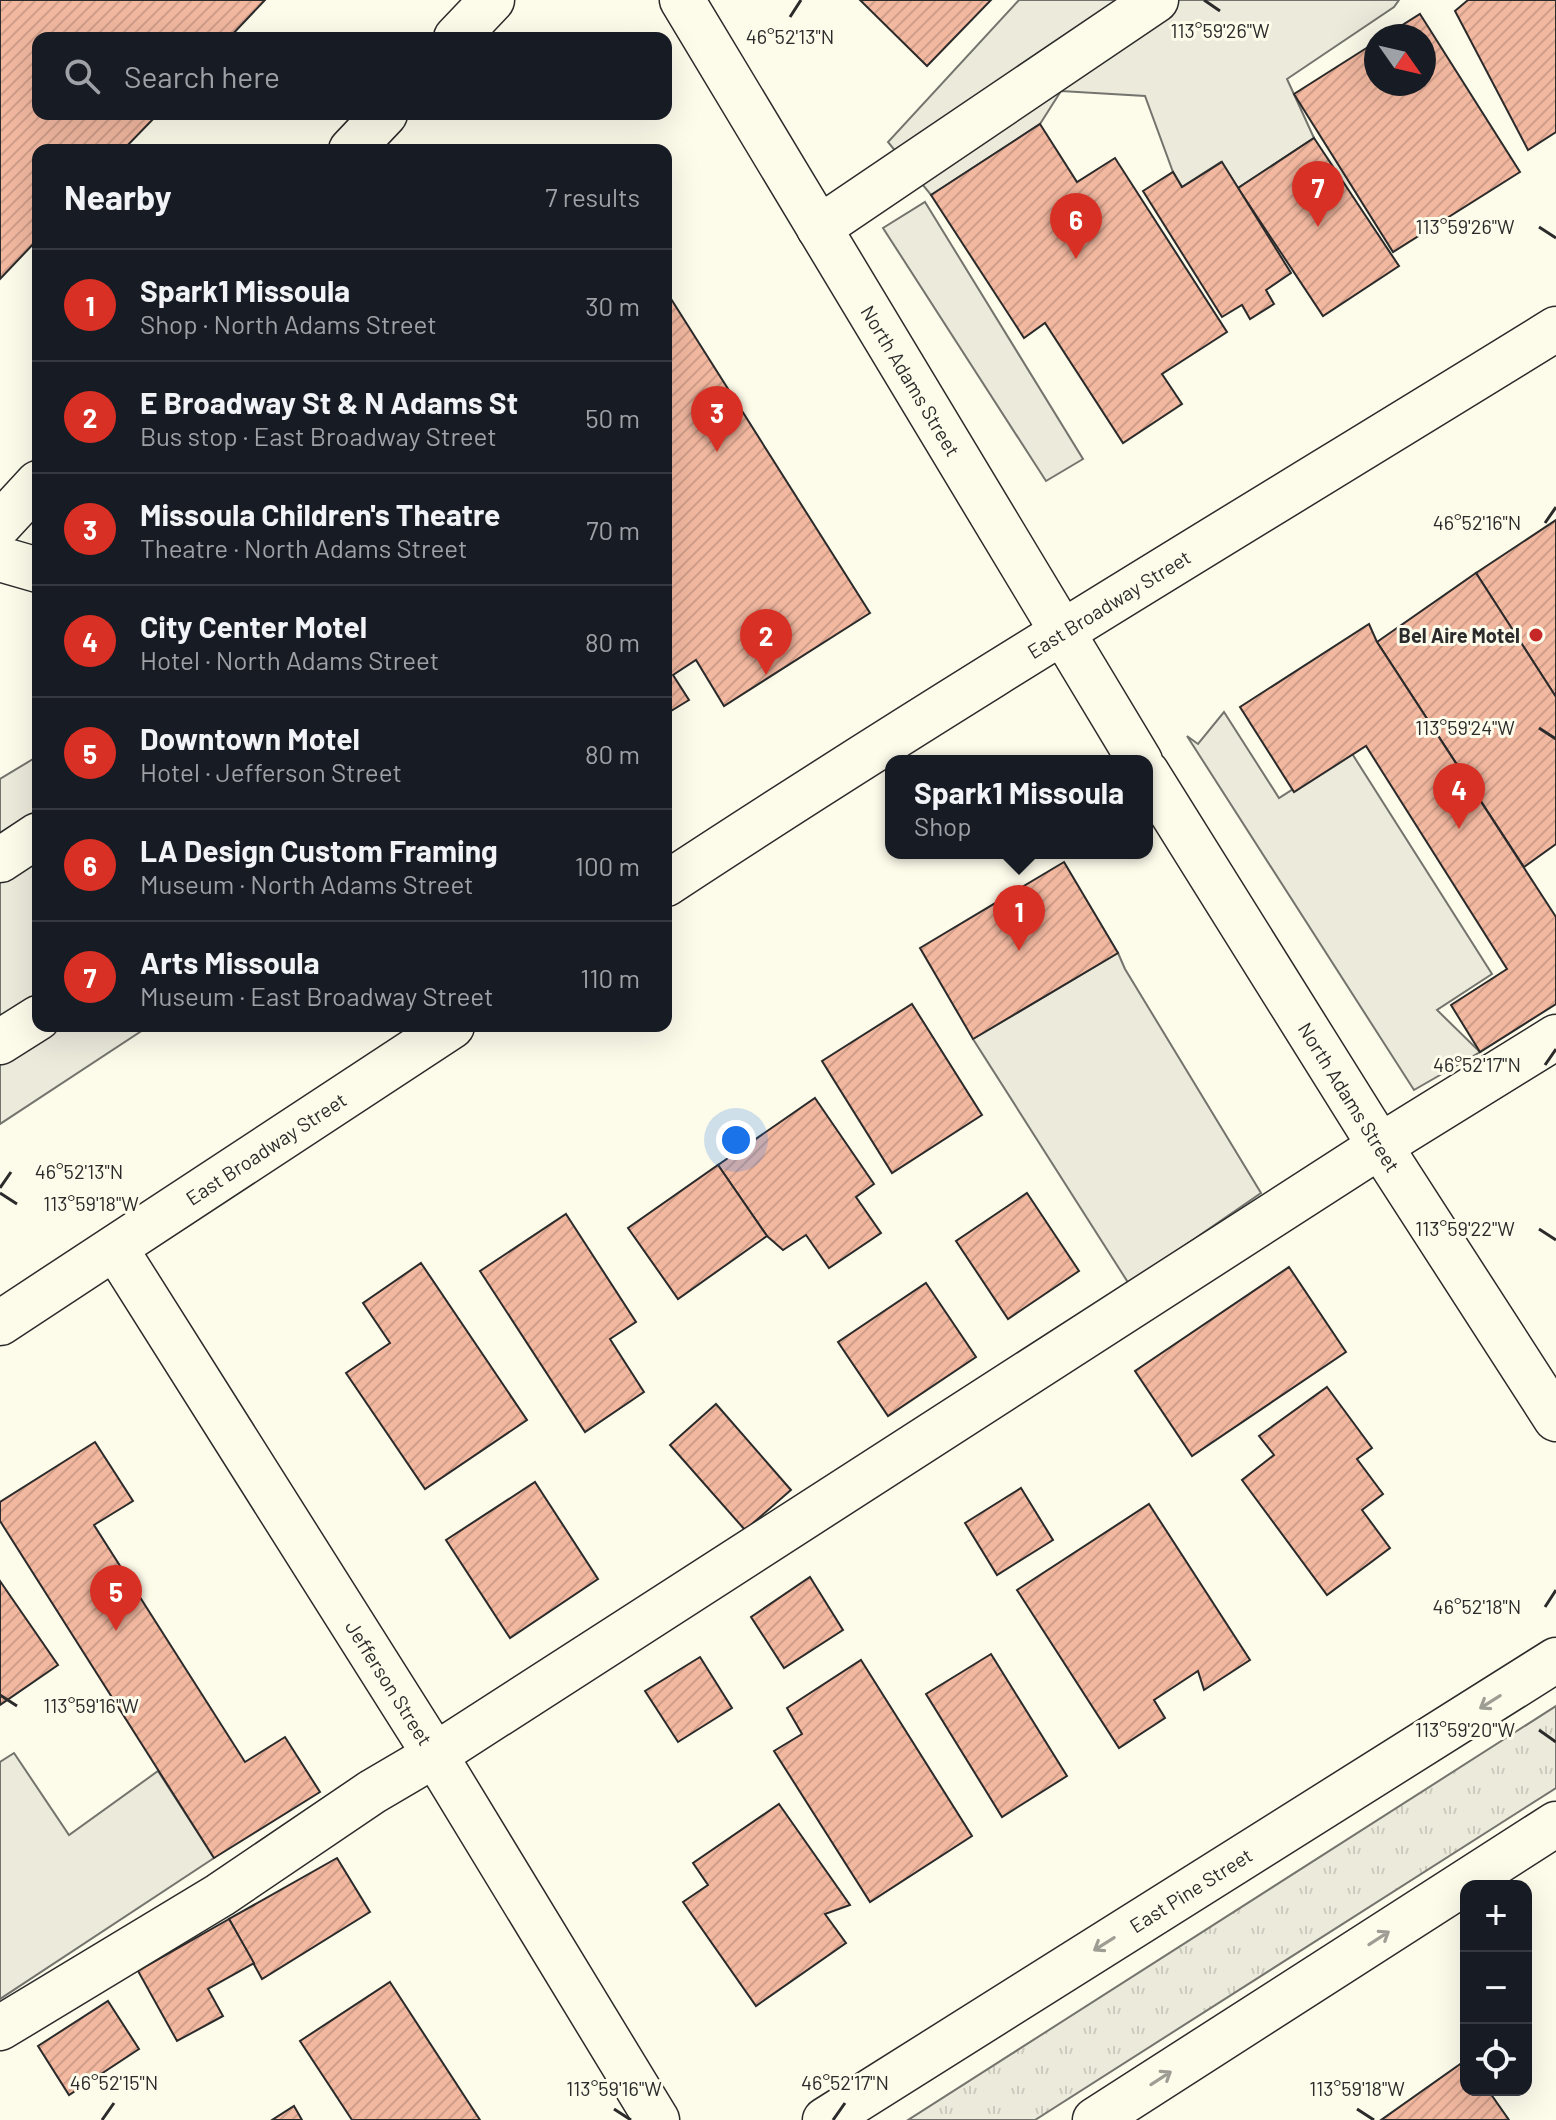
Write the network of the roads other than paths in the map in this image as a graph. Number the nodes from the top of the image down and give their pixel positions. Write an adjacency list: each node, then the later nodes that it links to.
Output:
1 (492, 0): 4 (street)
2 (682, 0): 7 (street, North Adams Street)
3 (1156, 0): 7 (street)
4 (462, 32)
5 (379, 120): 6 (street)
6 (357, 144)
7 (819, 228): 12 (street, North Adams Street)
8 (1556, 329): 12 (street, East Broadway Street)
9 (32, 491): 10 (street)
10 (1, 530): 11 (street)
11 (32, 564)
12 (1061, 632): 13 (street, North Adams Street); 17 (street, East Broadway Street)
13 (1136, 755)
14 (1153, 783): 22 (street, North Adams Street)
15 (32, 839): 16 (street)
16 (0, 860)
17 (672, 880)
18 (32, 1022): 21 (street)
19 (443, 1032): 23 (street, East Broadway Street)
20 (1556, 1037): 22 (street)
21 (0, 1042)
22 (1380, 1146): 25 (street, North Adams Street); 27 (street)
23 (115, 1248): 24 (street, East Broadway Street); 27 (street, Jefferson Street)
24 (0, 1323)
25 (1556, 1419)
26 (1556, 1660): 31 (street, East Pine Street, one-way to 31)
27 (435, 1755): 29 (street); 30 (street, Jefferson Street)
28 (1556, 1824): 32 (street, one-way to 28)
29 (0, 2028)
30 (657, 2120)
31 (825, 2120)
32 (1095, 2120)

